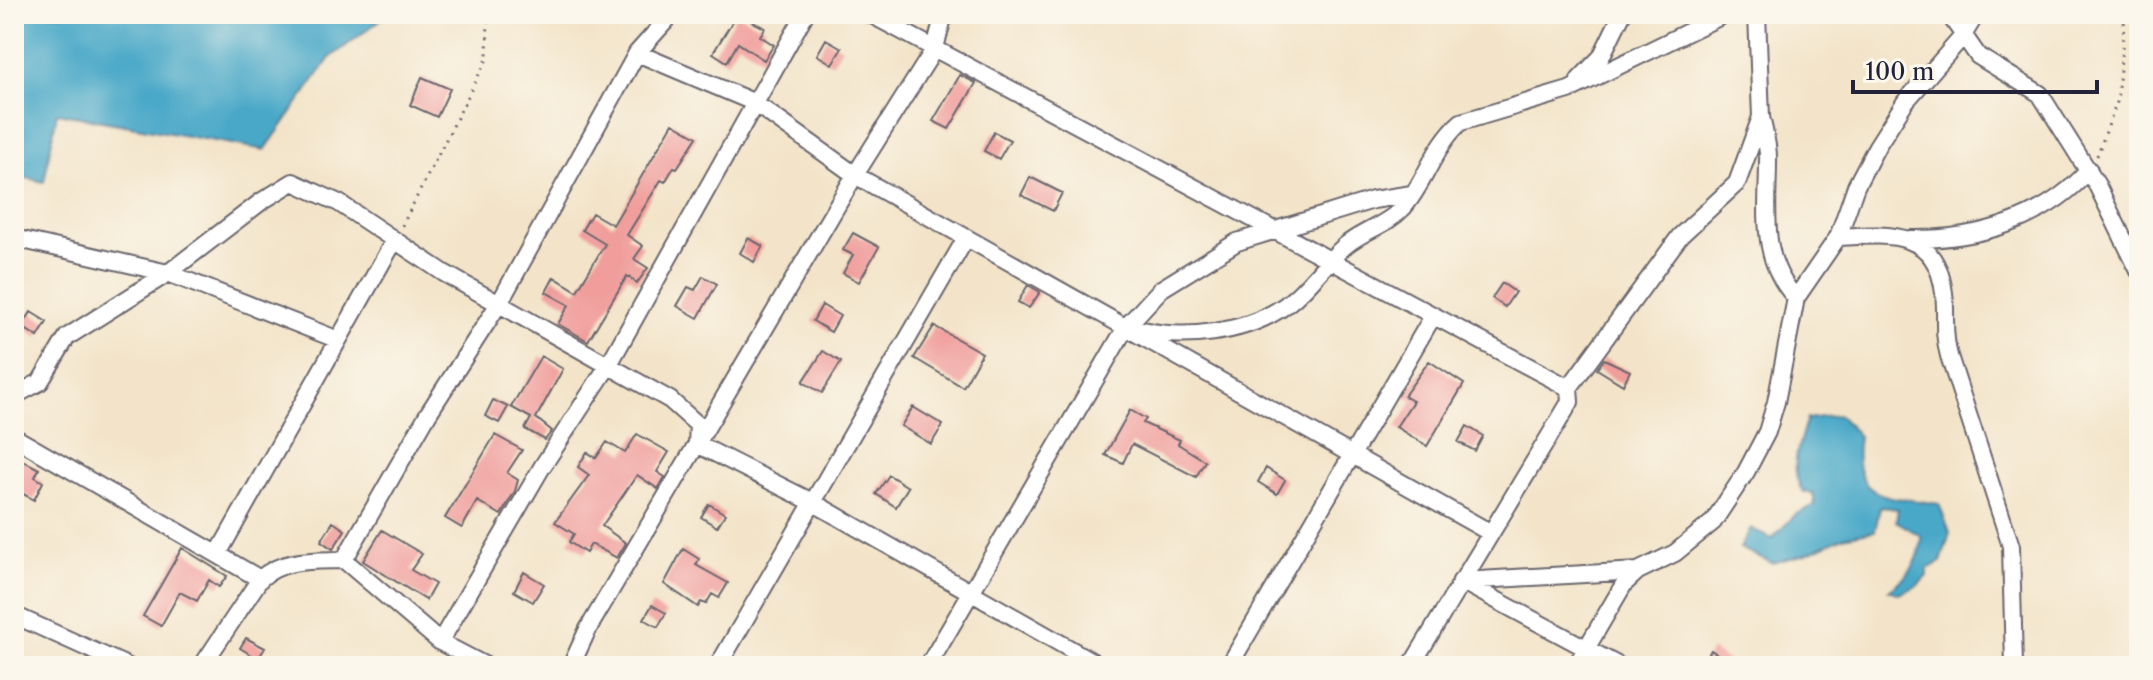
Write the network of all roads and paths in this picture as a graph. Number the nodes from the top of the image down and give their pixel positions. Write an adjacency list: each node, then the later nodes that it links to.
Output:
1 (488, 14): 26 (path)
2 (672, 14): 14 (street)
3 (805, 14): 16 (street)
4 (870, 14): 13 (street)
5 (944, 14): 13 (street)
6 (1622, 14): 15 (street)
7 (1725, 14): 15 (street)
8 (1757, 14): 17 (street)
9 (1949, 14): 12 (street)
10 (1976, 14): 12 (street)
11 (2125, 14): 18 (path)
12 (1962, 37): 18 (street); 22 (street)
13 (935, 48): 19 (street); 21 (street)
14 (637, 53): 16 (street); 31 (street)
15 (1569, 90): 20 (street)
16 (753, 102): 19 (street); 35 (street)
17 (1761, 117): 30 (street); 36 (street)
18 (2089, 170): 25 (street); 28 (street)
19 (855, 175): 24 (street); 39 (street)
20 (1412, 194): 21 (street); 27 (street)
21 (1272, 231): 27 (street); 33 (street)
22 (1838, 237): 25 (street); 30 (street)
23 (14, 238): 29 (street)
24 (966, 238): 33 (street); 41 (street)
25 (1908, 239): 63 (street)
26 (394, 241): 29 (street); 31 (street); 34 (street)
27 (1328, 261): 32 (street); 33 (street)
28 (2139, 271)
29 (168, 273): 34 (street); 37 (street)
30 (1796, 298): 45 (street)
31 (500, 302): 35 (street); 44 (street)
32 (1433, 316): 36 (street); 40 (street)
33 (1126, 327): 40 (street); 48 (street)
34 (336, 339): 43 (street)
35 (608, 366): 39 (street); 50 (street)
36 (1569, 388): 42 (street)
37 (14, 396)
38 (14, 437): 43 (street)
39 (697, 444): 41 (street); 55 (street)
40 (1352, 455): 42 (street); 59 (street)
41 (814, 503): 48 (street); 56 (street)
42 (1489, 532): 47 (street)
43 (219, 552): 46 (street)
44 (344, 560): 46 (street); 50 (street)
45 (1638, 571): 47 (street); 51 (street)
46 (260, 579): 53 (street)
47 (1461, 581): 51 (street); 60 (street)
48 (970, 592): 57 (street); 58 (street)
49 (14, 615): 52 (street)
50 (440, 642): 54 (street)
51 (1586, 649): 61 (street); 62 (street)
52 (127, 666)
53 (202, 666)
54 (486, 666)
55 (571, 666)
56 (718, 666)
57 (928, 666)
58 (1100, 666)
59 (1229, 666)
60 (1411, 666)
61 (1576, 666)
62 (1619, 666)
63 (2014, 666)

